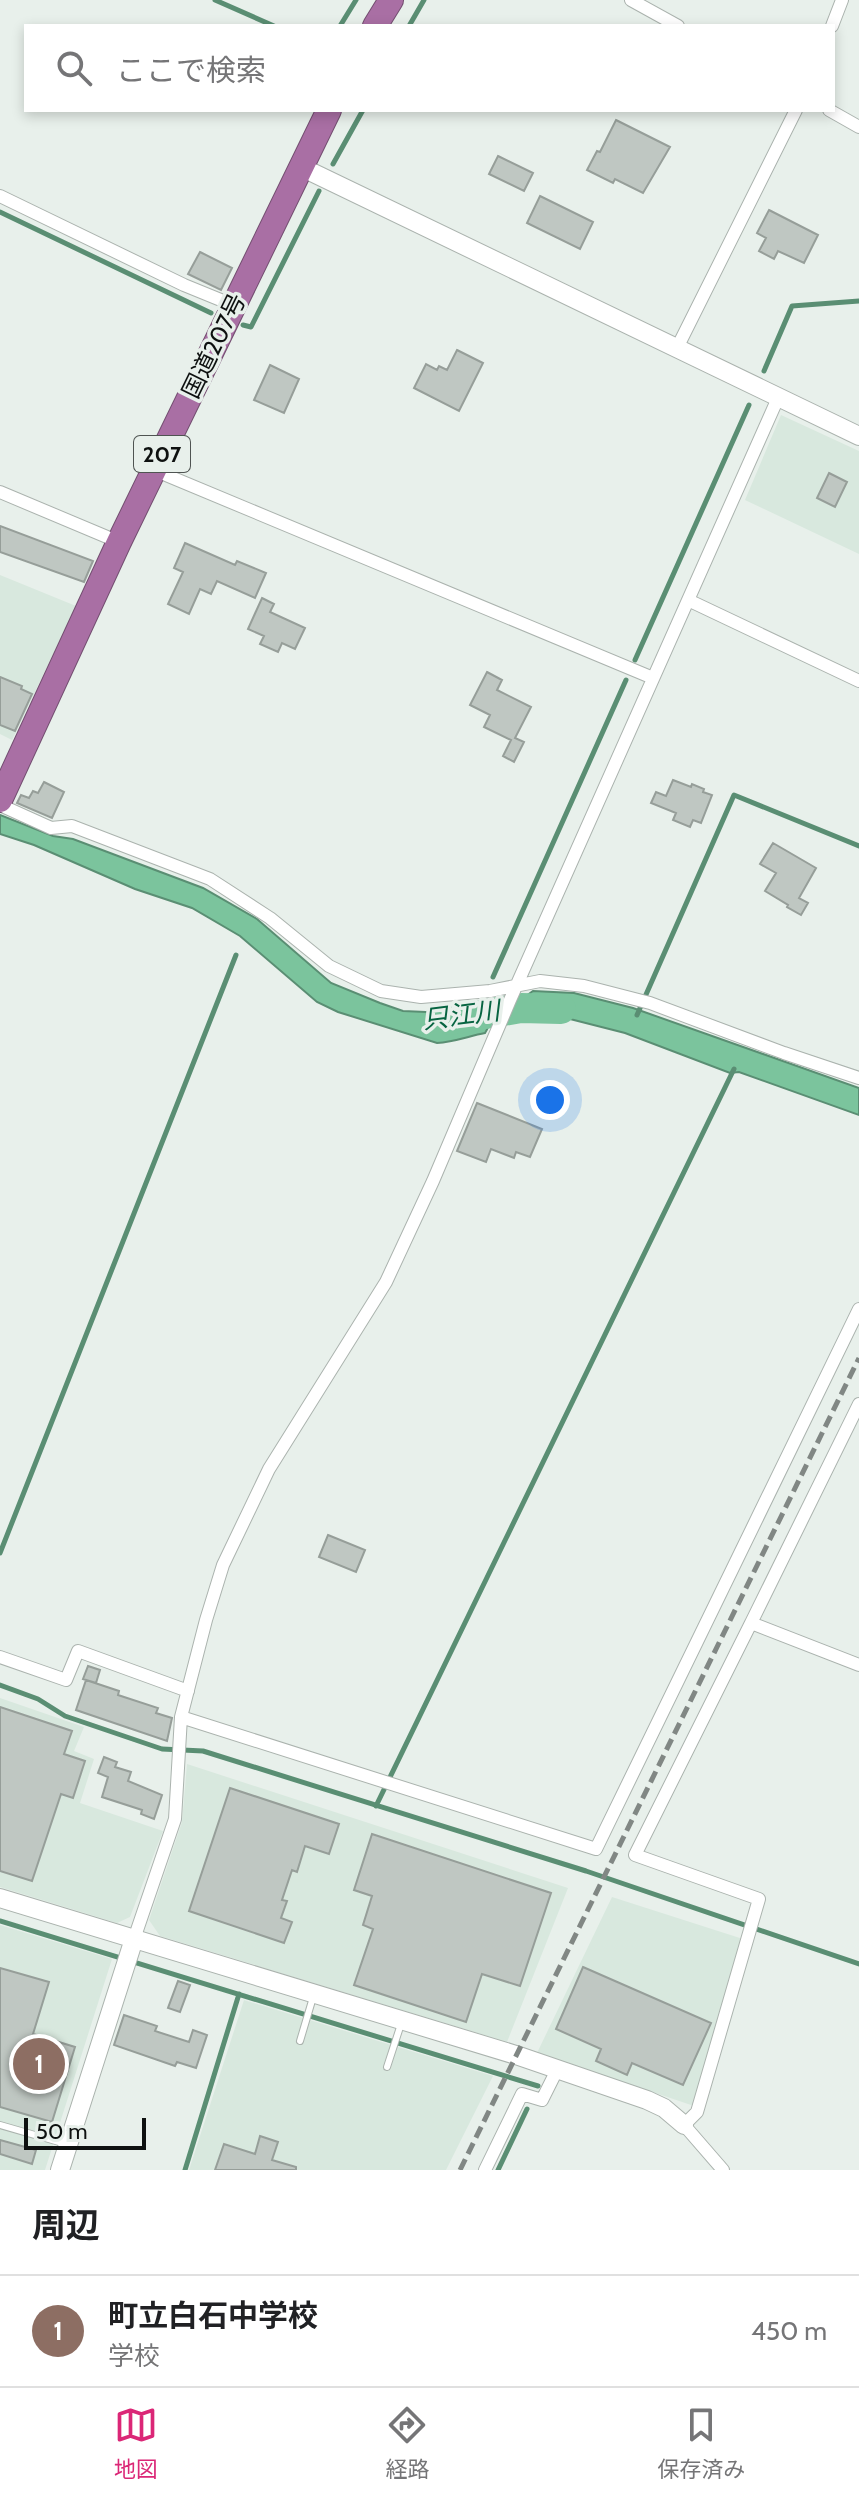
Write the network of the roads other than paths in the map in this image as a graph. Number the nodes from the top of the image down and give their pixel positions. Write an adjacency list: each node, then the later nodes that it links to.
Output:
1 (391, 0): 4 (highway)
2 (631, 0): 5 (street)
3 (842, 0): 6 (street)
4 (376, 24)
5 (674, 24)
6 (833, 24)
7 (328, 112): 11 (highway, 国道207号 / 207)
8 (795, 112): 14 (street)
9 (833, 112): 10 (street)
10 (859, 127)
11 (301, 167): 13 (highway, 国道207号 / 207); 14 (street)
12 (0, 196): 13 (street)
13 (233, 305): 17 (highway, 国道207号 / 207)
14 (677, 348): 15 (street)
15 (778, 398): 16 (street); 20 (street)
16 (859, 436)
17 (154, 470): 19 (highway, 国道207号 / 207); 21 (street)
18 (0, 492): 19 (street)
19 (119, 542): 23 (highway, 国道207号 / 207)
20 (688, 600): 21 (street); 22 (street)
21 (653, 678): 24 (street)
22 (859, 681)
23 (0, 802): 24 (street)
24 (517, 985): 25 (street); 31 (street)
25 (859, 1078)
26 (859, 1309): 32 (street)
27 (859, 1404): 28 (street)
28 (751, 1623): 30 (street); 41 (street)
29 (0, 1657): 31 (street)
30 (859, 1665)
31 (188, 1691): 32 (street)
32 (181, 1717): 34 (street)
33 (0, 1898): 34 (street)
34 (129, 1953): 35 (street); 42 (street)
35 (312, 2000): 36 (street); 37 (lane)
36 (400, 2027): 38 (lane); 39 (street)
37 (300, 2041)
38 (387, 2067)
39 (557, 2070): 41 (street); 44 (street)
40 (0, 2125): 42 (lane)
41 (684, 2125): 45 (street)
42 (68, 2145): 43 (street)
43 (60, 2170)
44 (485, 2170)
45 (723, 2170)

